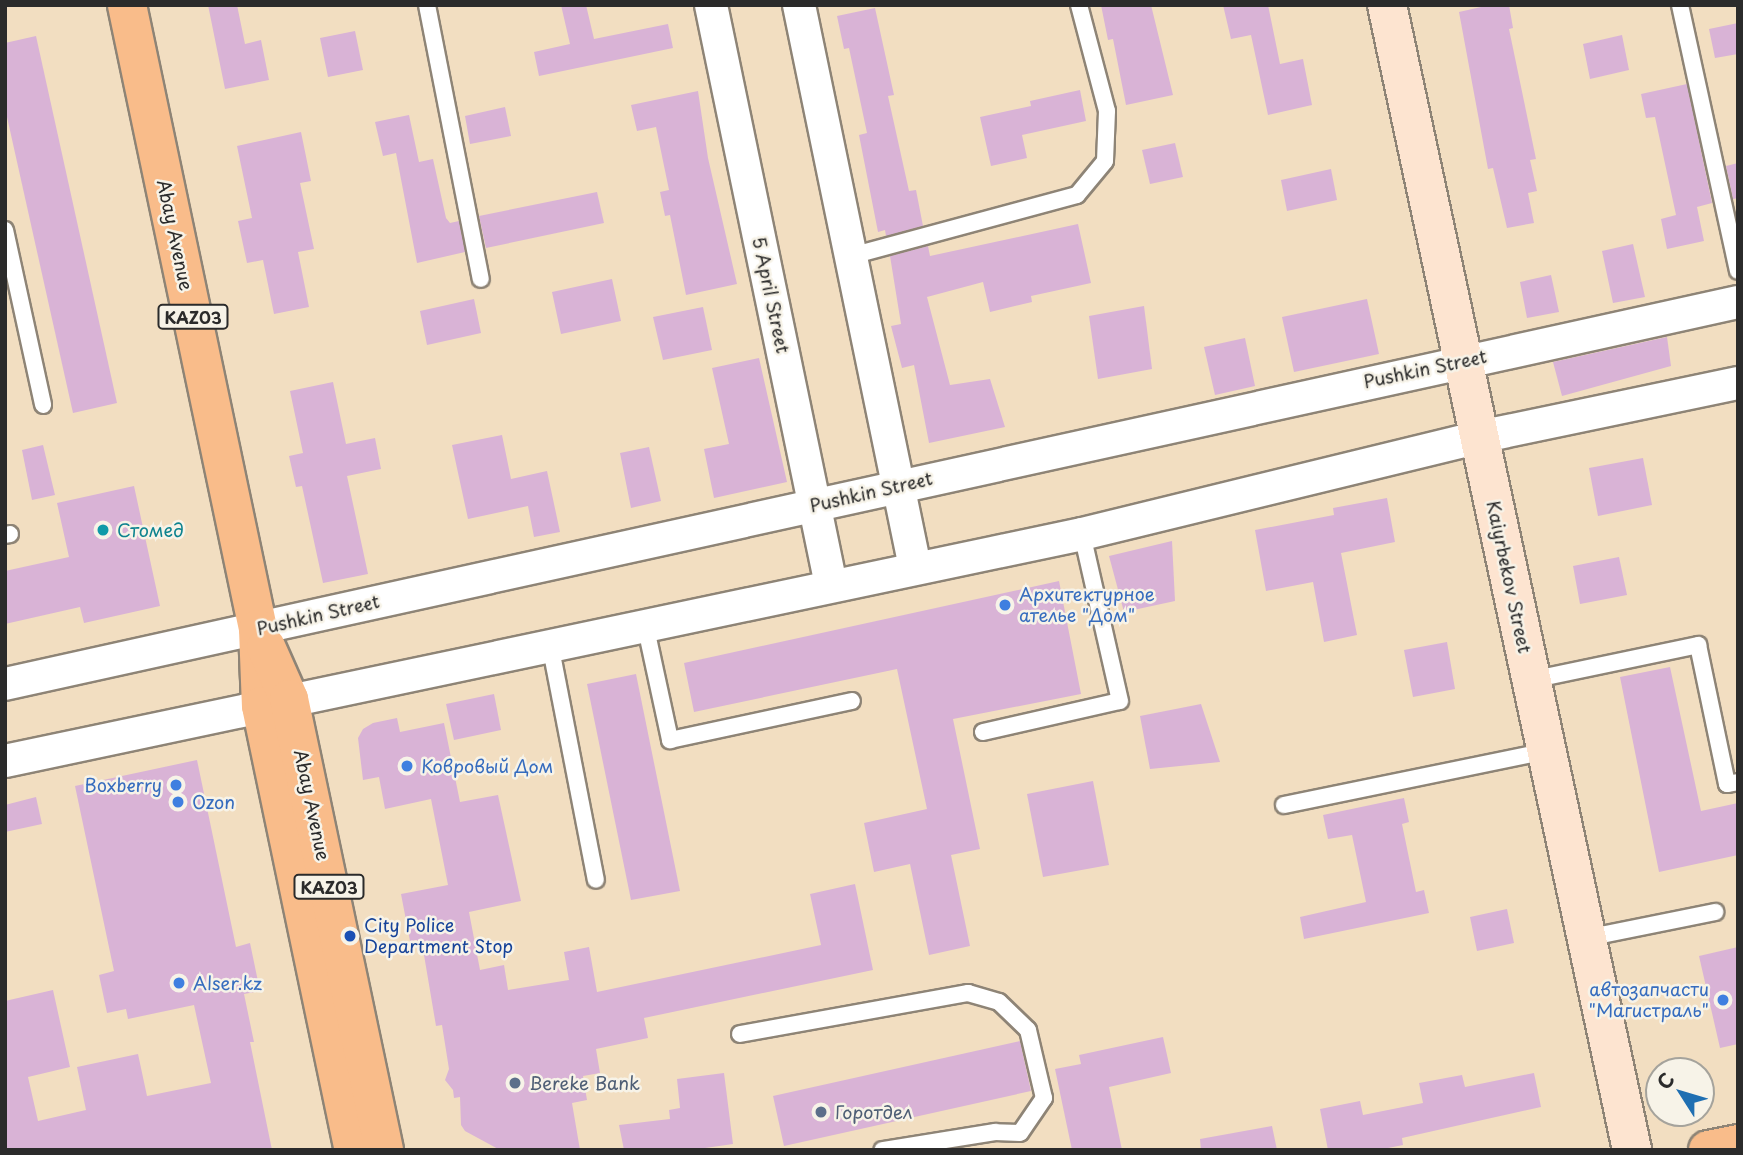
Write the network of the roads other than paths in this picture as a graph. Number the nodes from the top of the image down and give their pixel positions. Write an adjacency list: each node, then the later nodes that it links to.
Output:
1 (127, 5): 23 (main road, Abay Avenue / KАZ03)
2 (427, 5): 11 (lane)
3 (712, 5): 18 (street, 5 April Street)
4 (799, 5): 9 (street)
5 (1079, 5): 9 (lane)
6 (1387, 5): 13 (main road, Kaiyrbekov Street)
7 (1681, 5): 10 (lane)
8 (5, 230): 15 (lane)
9 (850, 256): 17 (street)
10 (1738, 271)
11 (481, 279)
12 (1738, 302): 13 (street, Pushkin Street)
13 (1463, 361): 16 (main road, Kaiyrbekov Street); 17 (street, Pushkin Street)
14 (1738, 383): 16 (street)
15 (43, 405)
16 (1479, 437): 19 (street); 25 (main road, Kaiyrbekov Street)
17 (898, 486): 18 (street, Pushkin Street); 20 (street)
18 (815, 505): 21 (street, 5 April Street); 23 (street, Pushkin Street)
19 (1082, 534): 20 (street); 29 (lane)
20 (915, 567): 21 (street)
21 (831, 585): 22 (street)
22 (645, 624): 24 (street); 27 (lane)
23 (258, 629): 26 (street, Pushkin Street); 28 (main road, Abay Avenue / KАZ03)
24 (550, 644): 28 (street); 34 (lane)
25 (1531, 680): 30 (main road, Kaiyrbekov Street); 32 (lane)
26 (5, 684)
27 (852, 701)
28 (275, 702): 31 (street); 39 (main road, Abay Avenue / KАZ03); 40 (main road, Abay Avenue / KАZ03)
29 (983, 732)
30 (1547, 751): 33 (lane); 36 (main road, Kaiyrbekov Street)
31 (5, 761)
32 (1738, 782)
33 (1284, 805)
34 (596, 880)
35 (1715, 912): 36 (lane)
36 (1587, 938): 42 (main road, Kaiyrbekov Street)
37 (740, 1034): 41 (lane)
38 (1738, 1144): 43 (main road)
39 (354, 1150)
40 (384, 1150)
41 (882, 1150)
42 (1632, 1150)
43 (1708, 1150)

